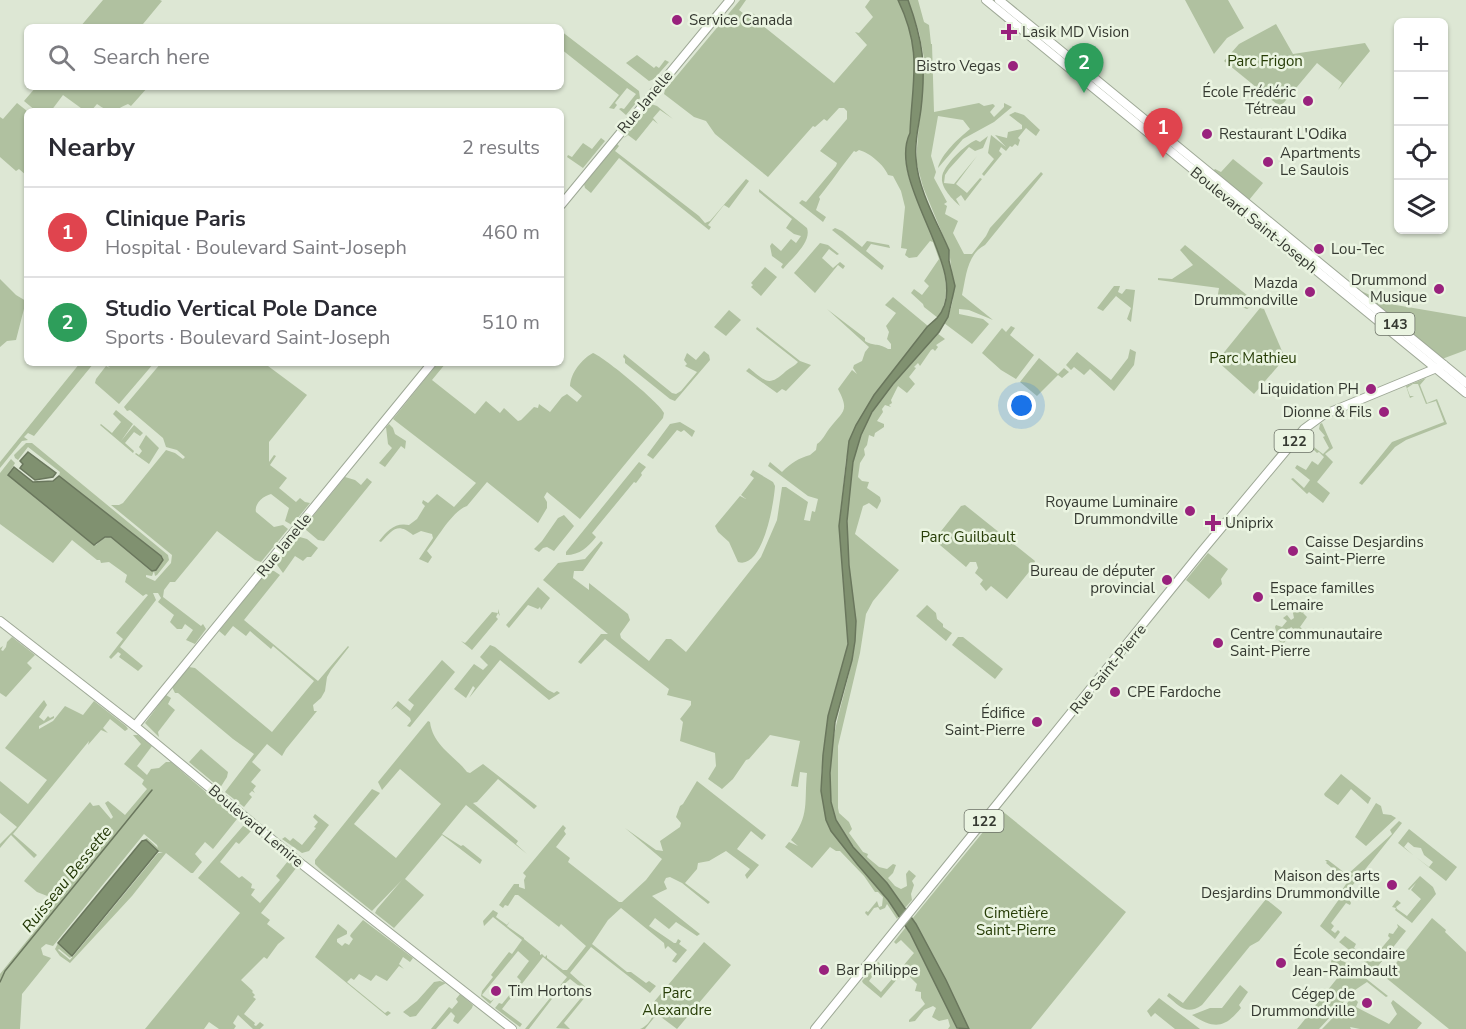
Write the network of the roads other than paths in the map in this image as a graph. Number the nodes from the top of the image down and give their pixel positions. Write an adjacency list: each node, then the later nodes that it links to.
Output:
1 (730, 0): 4 (main road, Rue Janelle)
2 (987, 0): 7 (main road, Boulevard Saint-Joseph / 143)
3 (999, 0): 5 (main road, Boulevard Saint-Joseph / 143)
4 (564, 201)
5 (1444, 365): 7 (main road, Rue Saint-Pierre / 122); 8 (main road, Boulevard Saint-Joseph / 143)
6 (430, 366): 11 (main road, Rue Janelle)
7 (1435, 369): 9 (main road, Boulevard Saint-Joseph / 143); 13 (main road, Rue Saint-Pierre / 122)
8 (1466, 383)
9 (1466, 393)
10 (0, 621): 11 (main road, Boulevard Lemire)
11 (135, 726): 12 (main road, Boulevard Lemire)
12 (512, 1029)
13 (815, 1029)

